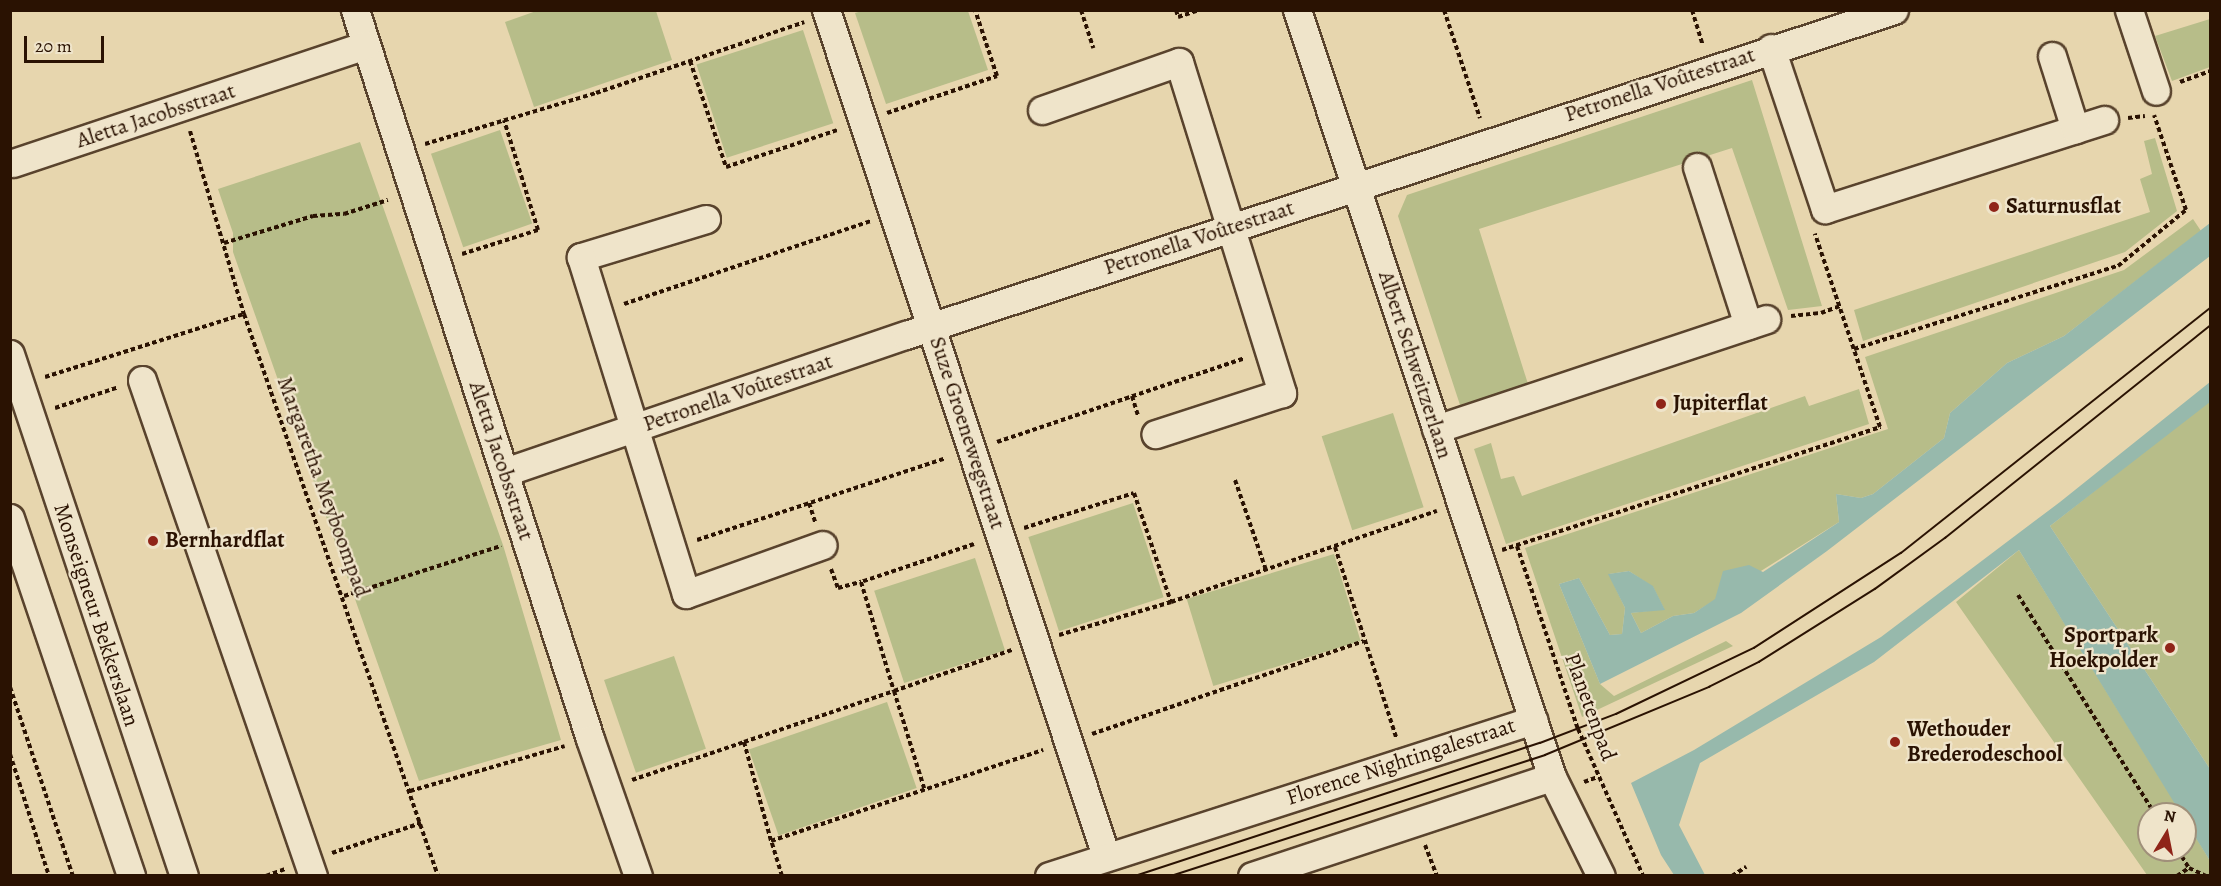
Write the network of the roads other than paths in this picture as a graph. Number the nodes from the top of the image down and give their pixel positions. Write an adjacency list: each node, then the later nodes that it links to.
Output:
1 (355, 10): 6 (street, Aletta Jacobsstraat)
2 (1297, 10): 15 (street, Albert Schweitzerlaan)
3 (1894, 10): 7 (street, Petronella Voûtestraat)
4 (2129, 10): 9 (street)
5 (827, 12): 18 (street, Suze Groenewegstraat)
6 (366, 45): 13 (street, Aletta Jacobsstraat); 24 (street, Aletta Jacobsstraat)
7 (1771, 48): 12 (street); 15 (street, Petronella Voûtestraat)
8 (2052, 56): 12 (street)
9 (2156, 91)
10 (1042, 110): 17 (street)
11 (2104, 120): 12 (street)
12 (2075, 129)
13 (13, 163)
14 (1697, 167): 22 (street)
15 (1355, 186): 17 (street, Petronella Voûtestraat); 22 (street, Albert Schweitzerlaan)
16 (706, 219): 21 (street)
17 (1230, 227): 18 (street, Petronella Voûtestraat); 23 (street)
18 (932, 327): 21 (street, Petronella Voûtestraat); 29 (street, Suze Groenewegstraat)
19 (10, 354): 33 (street, Monseigneur Bekkerslaan)
20 (142, 380): 30 (street)
21 (634, 429): 24 (street, Petronella Voûtestraat); 26 (street)
22 (1436, 429): 27 (street, Albert Schweitzerlaan)
23 (1156, 434)
24 (505, 472): 31 (street, Aletta Jacobsstraat)
25 (10, 518): 32 (street)
26 (823, 545)
27 (1533, 720): 28 (street, Florence Nightingalestraat); 29 (street, Florence Nightingalestraat)
28 (1552, 777): 35 (street); 36 (street, Florence Nightingalestraat)
29 (1106, 856): 34 (street, Florence Nightingalestraat)
30 (311, 868)
31 (629, 873)
32 (131, 876)
33 (184, 876)
34 (1049, 876)
35 (1252, 876)
36 (1601, 876)

